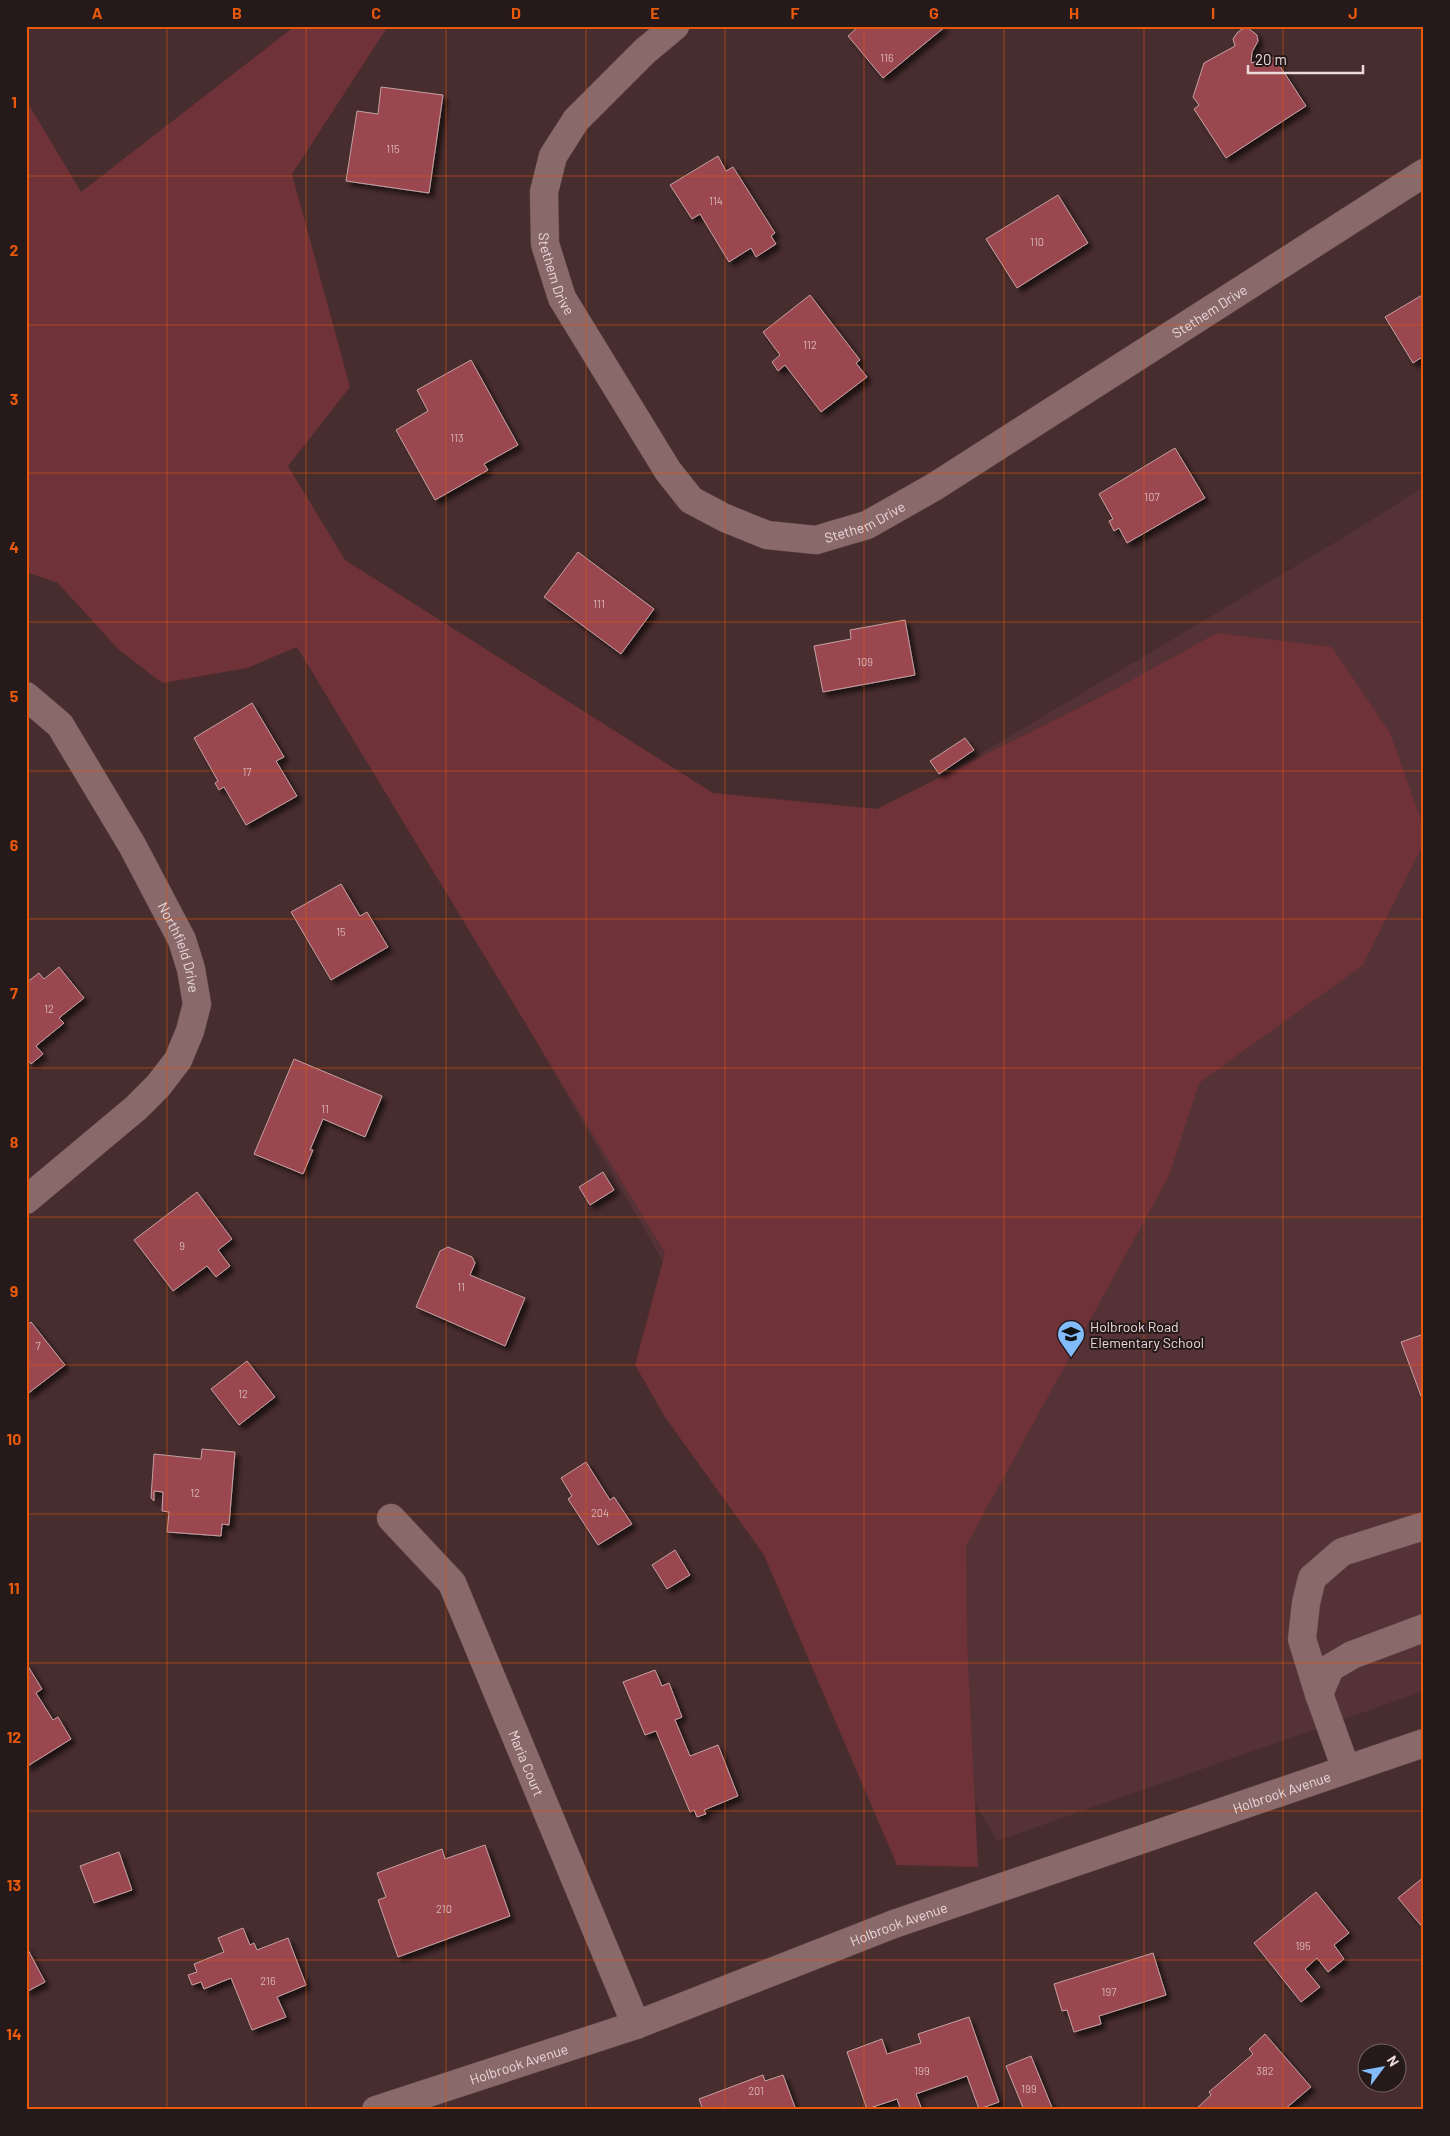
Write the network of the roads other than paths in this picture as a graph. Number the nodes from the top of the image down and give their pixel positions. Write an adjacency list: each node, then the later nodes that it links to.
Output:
1 (675, 26): 2 (street, Stethem Drive)
2 (1424, 172)
3 (26, 696): 4 (street, Northfield Drive)
4 (26, 1200)
5 (391, 1518): 11 (street, Maria Court)
6 (1424, 1526): 8 (street)
7 (1424, 1628): 8 (street)
8 (1319, 1694): 10 (street)
9 (1424, 1743): 10 (street, Holbrook Avenue)
10 (1346, 1769): 11 (street, Holbrook Avenue)
11 (636, 2025): 12 (street, Holbrook Avenue)
12 (376, 2110)

